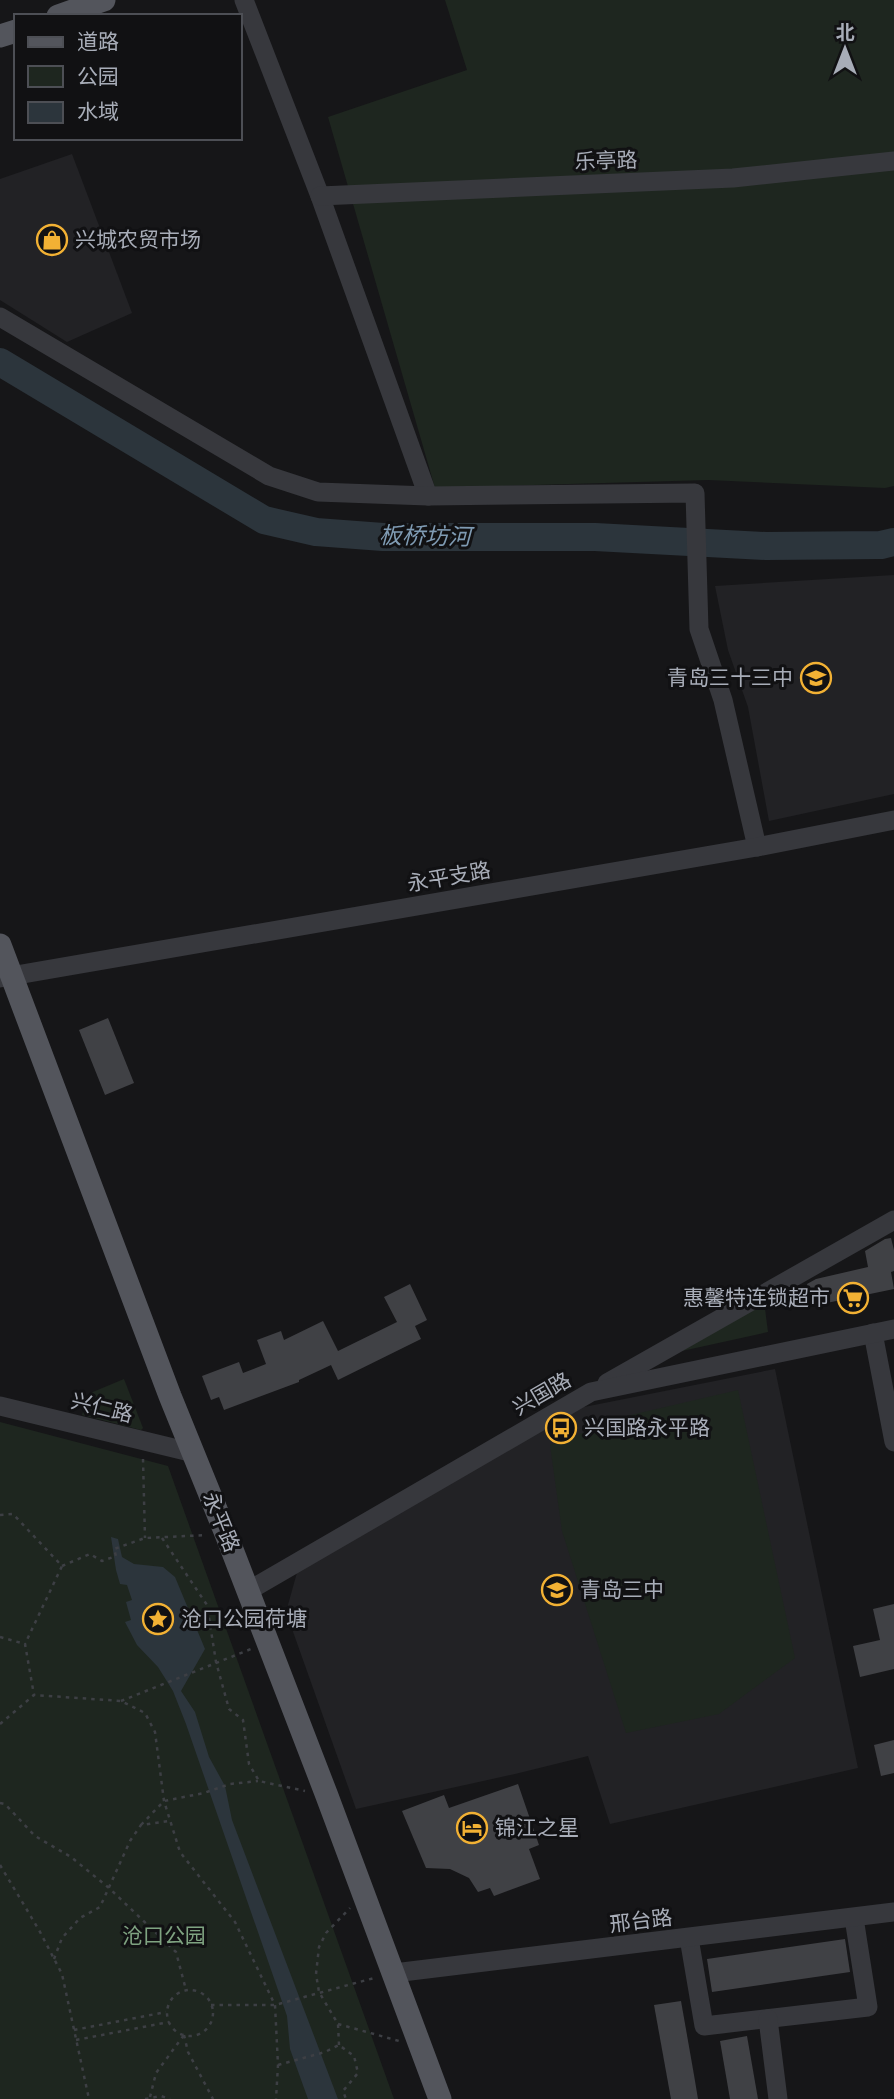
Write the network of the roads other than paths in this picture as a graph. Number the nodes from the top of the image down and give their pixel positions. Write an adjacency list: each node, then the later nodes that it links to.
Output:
1 (104, 0): 3 (main road)
2 (244, 0): 5 (street)
3 (62, 10)
4 (894, 162): 5 (street, 乐亭路)
5 (320, 196): 7 (street)
6 (0, 317): 7 (street)
7 (428, 496): 9 (street)
8 (894, 820): 9 (street, 永平支路)
9 (757, 847): 11 (street, 永平支路)
10 (0, 945): 11 (main road, 永平路)
11 (6, 976): 18 (main road, 永平路)
12 (894, 1220): 15 (street)
13 (894, 1329): 14 (street, 兴国路)
14 (873, 1333): 15 (street, 兴国路); 17 (street)
15 (591, 1392): 19 (street, 兴国路)
16 (0, 1406): 18 (street, 兴仁路)
17 (894, 1443)
18 (194, 1453): 19 (main road, 永平路)
19 (248, 1591): 23 (main road, 永平路)
20 (894, 1912): 21 (street, 邢台路)
21 (854, 1918): 22 (street, 邢台路); 24 (street)
22 (689, 1938): 23 (street, 邢台路); 24 (street)
23 (394, 1973): 25 (main road, 永平路)
24 (768, 2019): 26 (street)
25 (440, 2099)
26 (778, 2099)

